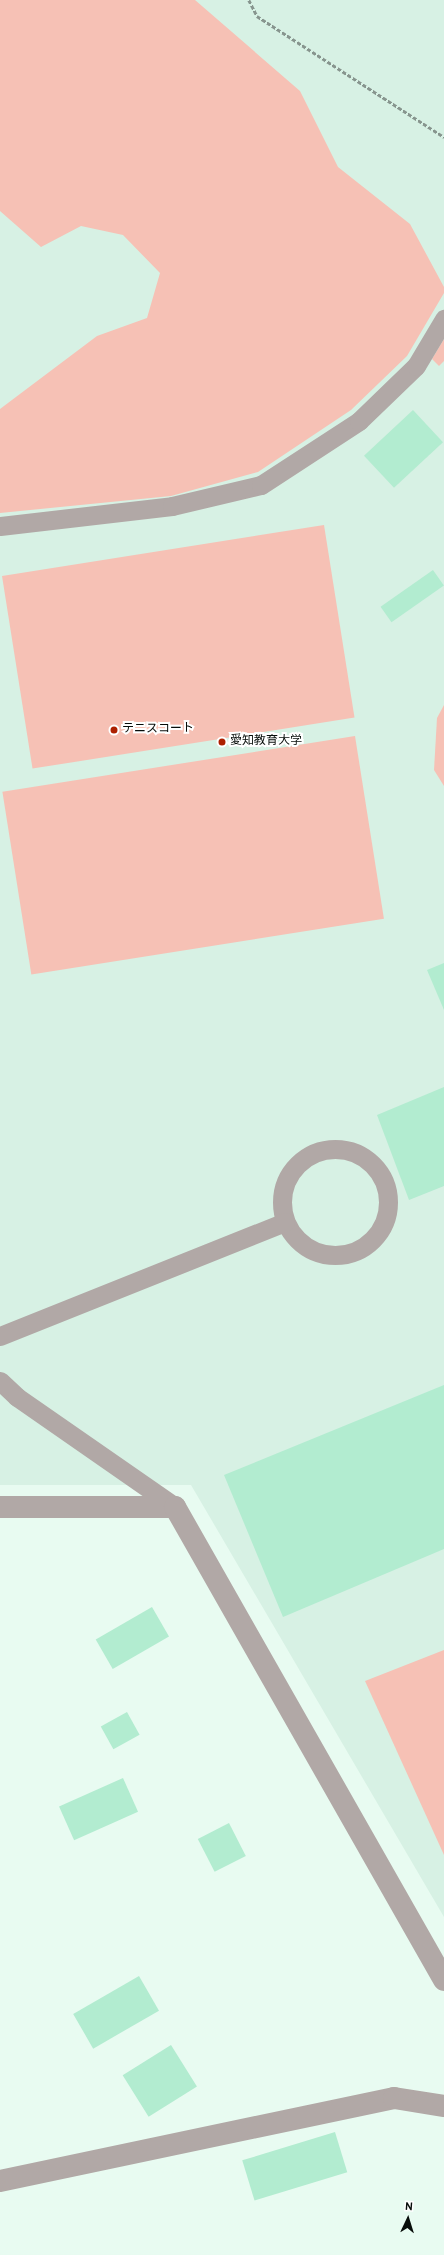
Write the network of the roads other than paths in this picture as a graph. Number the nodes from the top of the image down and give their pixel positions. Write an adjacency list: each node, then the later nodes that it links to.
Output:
1 (444, 319): 2 (lane)
2 (0, 526)
3 (285, 1222): 3 (lane); 4 (lane)
4 (0, 1336)
5 (0, 1381): 7 (lane)
6 (0, 1507): 7 (street)
7 (175, 1507): 8 (street)
8 (444, 1980)
9 (444, 2106): 10 (street)
10 (0, 2181)

